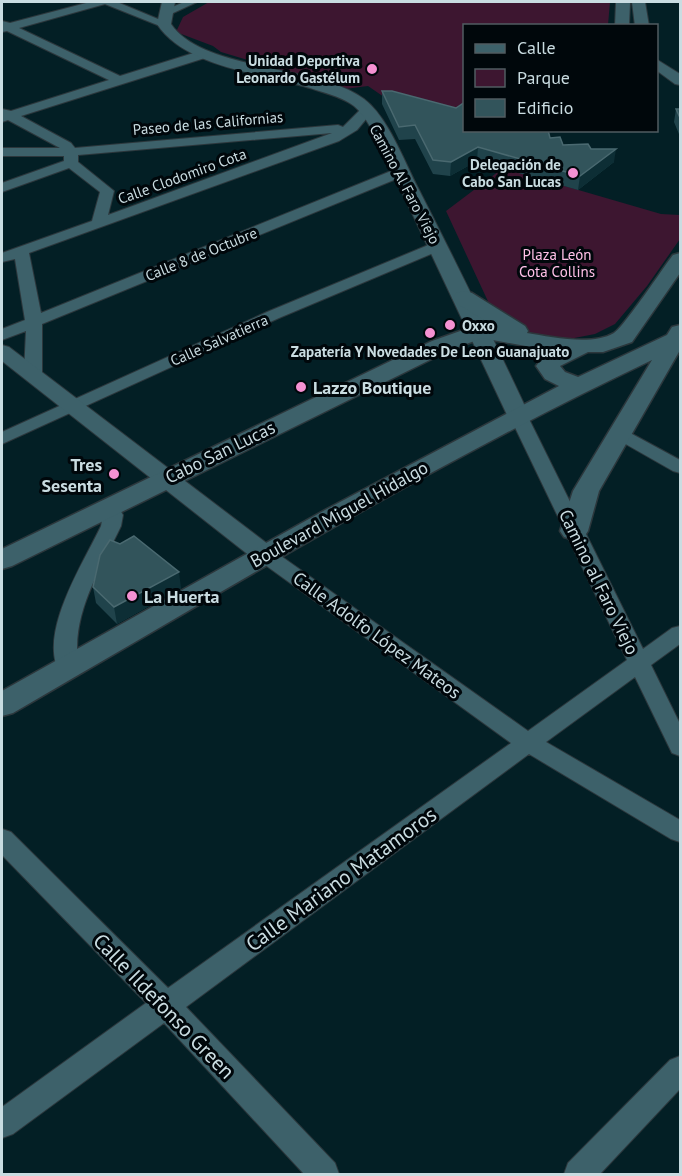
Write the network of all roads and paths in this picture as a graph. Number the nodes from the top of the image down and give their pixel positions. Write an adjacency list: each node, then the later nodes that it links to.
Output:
1 (101, 2): 9 (street)
2 (109, 2): 6 (street)
3 (192, 2): 6 (street)
4 (623, 2): 7 (street)
5 (639, 2): 8 (street)
6 (167, 12): 10 (street, Camino Al Faro Viejo)
7 (622, 24)
8 (642, 24)
9 (4, 27): 13 (street)
10 (204, 54): 13 (street); 17 (street, Camino Al Faro Viejo)
11 (658, 64): 14 (street)
12 (658, 80): 15 (street)
13 (120, 81): 16 (street)
14 (681, 81)
15 (681, 95)
16 (4, 115): 19 (street)
17 (365, 123): 19 (street, Paseo de las Californias); 20 (street, Camino Al Faro Viejo); 22 (street, Calle Clodomiro Cota)
18 (2, 152): 19 (street, Paseo de las Californias)
19 (69, 154): 21 (street); 22 (street)
20 (401, 172): 23 (street, Camino Al Faro Viejo); 28 (street, Calle 8 de Octubre)
21 (2, 188)
22 (98, 224): 24 (street, Calle Clodomiro Cota)
23 (438, 246): 27 (street, Camino Al Faro Viejo); 37 (street, Calle Salvatierra)
24 (21, 251): 25 (street, Calle Clodomiro Cota); 28 (street)
25 (2, 258)
26 (681, 259): 33 (main road)
27 (464, 298): 29 (street, Camino Al Faro Viejo); 32 (main road)
28 (34, 322): 30 (street, Calle 8 de Octubre); 35 (street)
29 (480, 331): 32 (main road); 38 (street, Camino Al Faro Viejo); 42 (main road, Cabo San Lucas)
30 (2, 335)
31 (678, 336): 36 (main road, Boulevard Miguel Hidalgo); 39 (main road)
32 (537, 342): 33 (main road)
33 (581, 347): 36 (main road)
34 (2, 351): 35 (street, Calle Adolfo López Mateos)
35 (33, 373): 37 (street, Calle Adolfo López Mateos)
36 (578, 384): 38 (main road, Boulevard Miguel Hidalgo)
37 (74, 406): 40 (street, Calle Salvatierra); 42 (street, Calle Adolfo López Mateos)
38 (519, 417): 44 (street, Camino al Faro Viejo); 45 (main road, Boulevard Miguel Hidalgo)
39 (621, 434): 41 (street); 44 (main road)
40 (2, 439)
41 (681, 467)
42 (167, 478): 43 (main road, Cabo San Lucas); 45 (street, Calle Adolfo López Mateos)
43 (109, 507): 46 (main road, Cabo San Lucas); 49 (street)
44 (574, 531): 48 (street, Camino al Faro Viejo)
45 (264, 554): 49 (main road, Boulevard Miguel Hidalgo); 51 (street, Calle Adolfo López Mateos)
46 (2, 560)
47 (681, 633): 48 (street, Calle Mariano Matamoros)
48 (640, 664): 51 (street, Calle Mariano Matamoros); 52 (street, Camino al Faro Viejo)
49 (68, 667): 50 (main road, Boulevard Miguel Hidalgo)
50 (2, 705)
51 (529, 743): 53 (street, Calle Adolfo López Mateos); 55 (street, Calle Mariano Matamoros)
52 (681, 747)
53 (681, 832)
54 (2, 840): 55 (street, Calle Ildefonso Green)
55 (166, 1005): 57 (street, Calle Mariano Matamoros); 58 (street, Calle Ildefonso Green)
56 (681, 1069): 59 (street)
57 (2, 1124)
58 (324, 1174)
59 (579, 1174)

